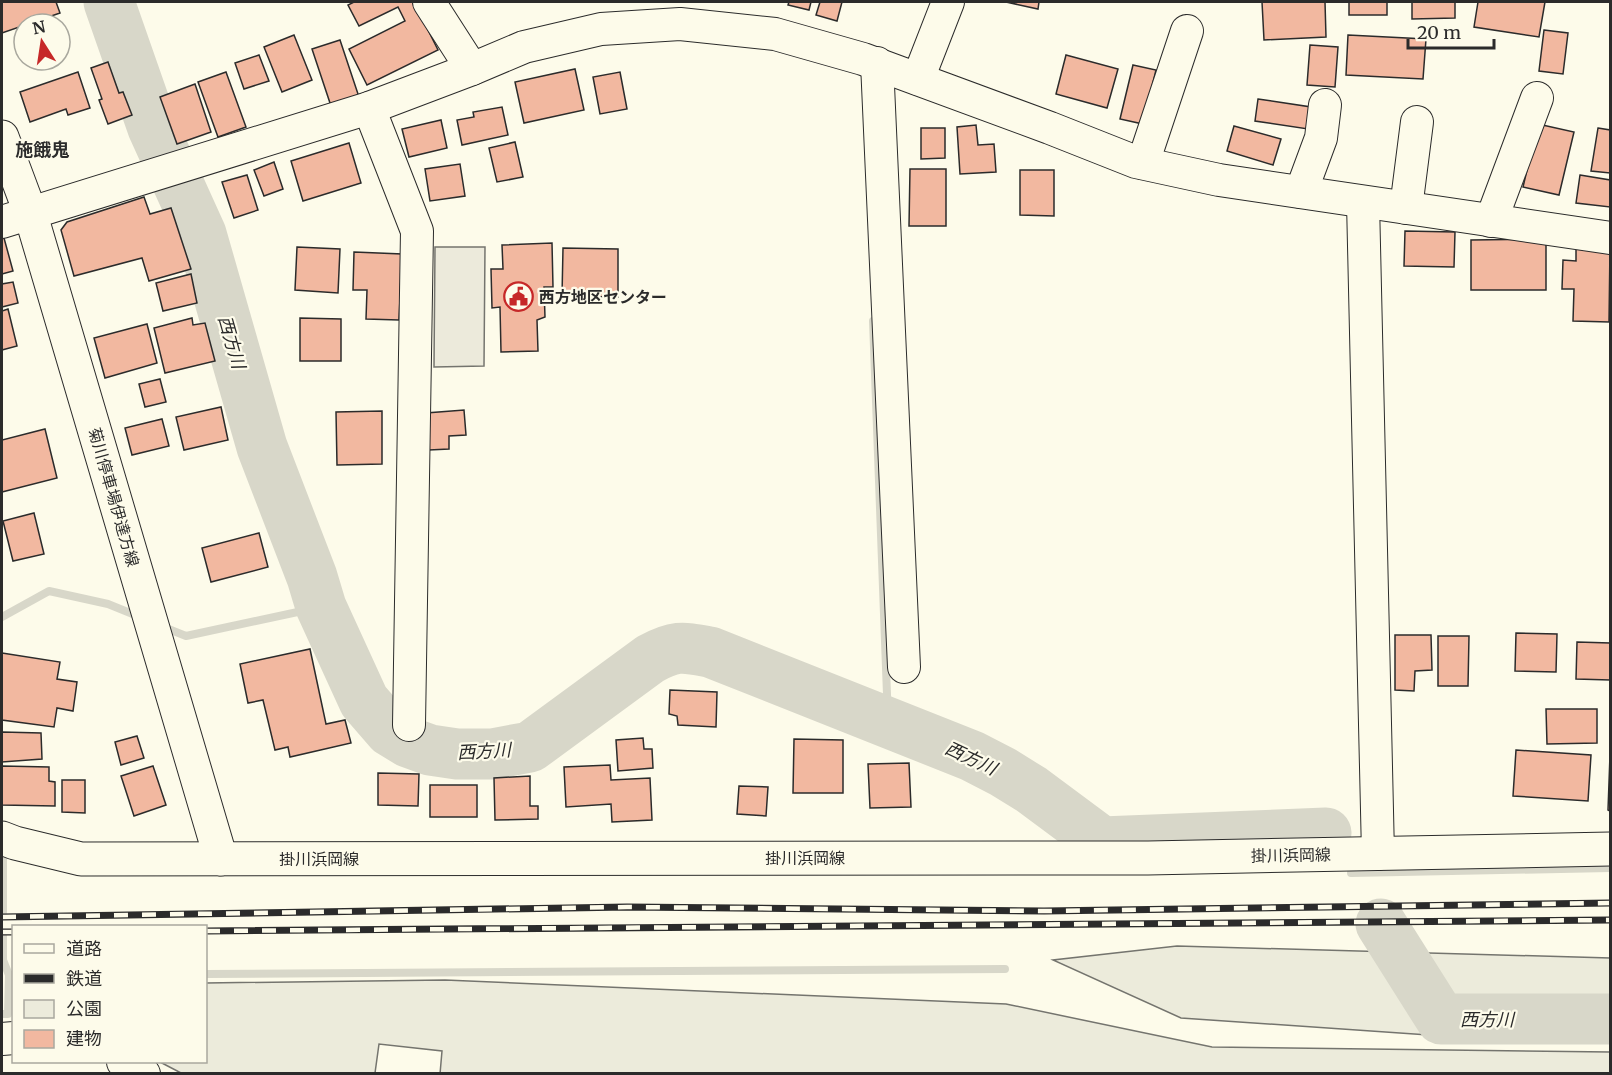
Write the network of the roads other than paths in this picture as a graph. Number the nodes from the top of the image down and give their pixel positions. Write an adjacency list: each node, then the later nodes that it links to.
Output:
1 (429, 2): 6 (street)
2 (948, 2): 7 (street)
3 (674, 13): 5 (street); 6 (street)
4 (1187, 31): 13 (street)
5 (877, 63): 7 (street); 20 (street)
6 (472, 69): 10 (street)
7 (918, 79): 13 (street)
8 (1537, 98): 18 (street)
9 (1325, 105): 14 (street)
10 (369, 108): 17 (street); 21 (street)
11 (1417, 122): 16 (street)
12 (2, 137): 17 (main road, 菊川停車場伊達方線)
13 (1143, 164): 14 (street)
14 (1301, 192): 15 (street)
15 (1363, 202): 16 (street); 24 (street)
16 (1406, 208): 18 (street)
17 (16, 217): 25 (main road, 菊川停車場伊達方線)
18 (1491, 221): 19 (street)
19 (1611, 238)
20 (904, 667)
21 (409, 725)
22 (2, 838): 25 (main road, 掛川浜岡線)
23 (1611, 849): 24 (main road, 掛川浜岡線)
24 (1378, 854): 25 (main road, 掛川浜岡線)
25 (221, 859)
26 (125, 1063): 27 (street)
27 (144, 1074)

